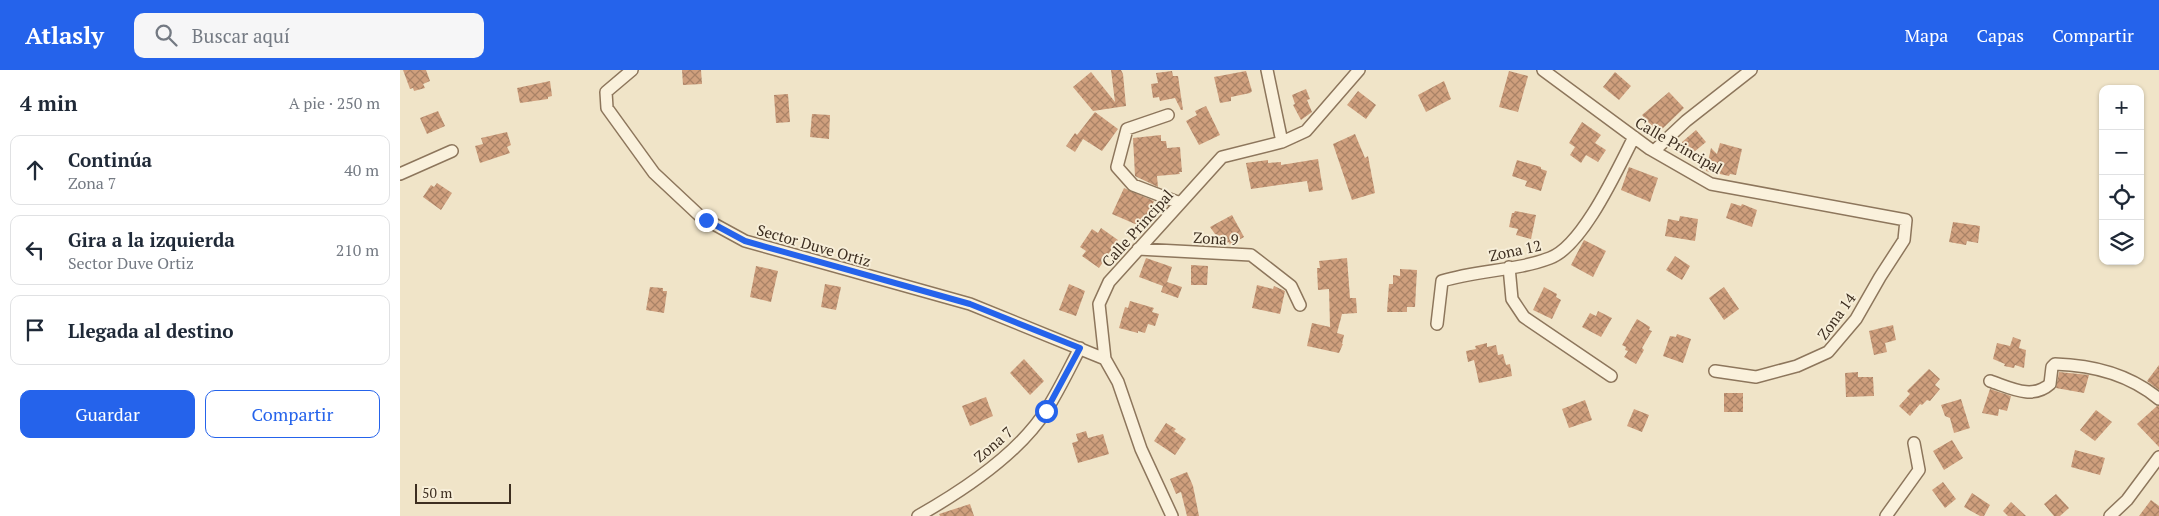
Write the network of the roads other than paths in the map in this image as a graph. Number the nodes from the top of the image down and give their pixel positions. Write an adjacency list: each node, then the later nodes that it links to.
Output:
1 (632, 70): 18 (street, Sector Duve Ortiz)
2 (1267, 70): 8 (street)
3 (1359, 70): 8 (street, Calle Principal)
4 (1543, 70): 7 (street, Calle Principal)
5 (1751, 70): 10 (street)
6 (1168, 115): 12 (street)
7 (1634, 138): 10 (street, Calle Principal); 15 (street, Zona 12)
8 (1282, 142): 12 (street, Calle Principal)
9 (452, 151): 11 (street)
10 (1654, 151): 13 (street, Calle Principal)
11 (400, 174)
12 (1180, 203): 14 (street, Calle Principal)
13 (1906, 220): 20 (street, Zona 14)
14 (1138, 249): 16 (street, Zona 9); 19 (street, Calle Principal)
15 (1509, 268): 17 (street, Zona 12); 21 (street)
16 (1300, 305)
17 (1437, 324)
18 (1080, 348): 19 (street, Sector Duve Ortiz); 26 (street, Zona 7)
19 (1105, 359): 27 (street, Calle Principal)
20 (1715, 370)
21 (1611, 376)
22 (1990, 382): 23 (street)
23 (2159, 399)
24 (1914, 443): 28 (street)
25 (2159, 457): 29 (street)
26 (918, 516)
27 (1172, 516)
28 (1886, 516)
29 (2110, 516)

